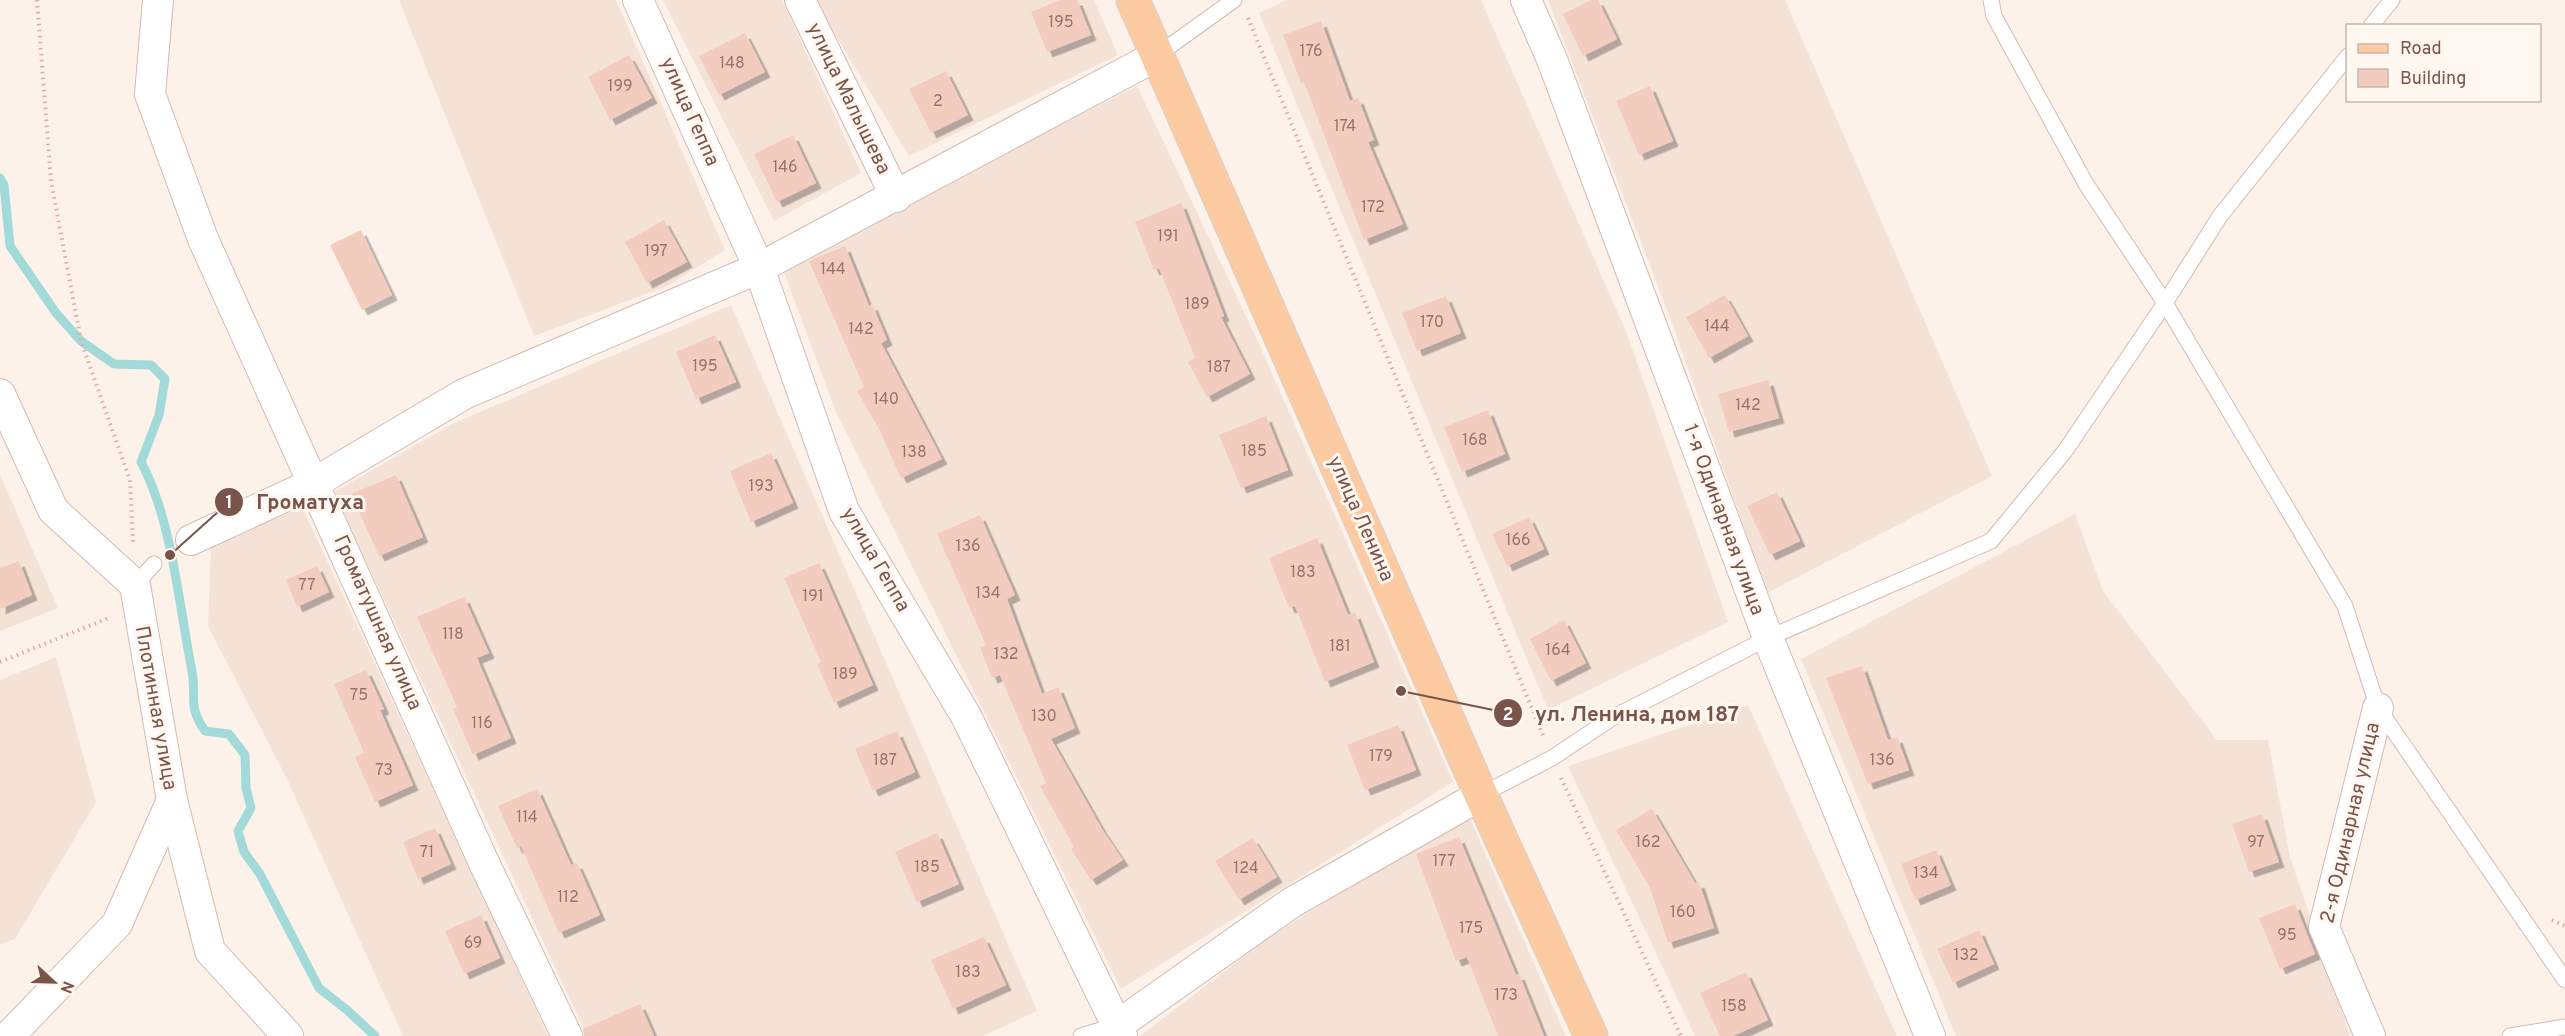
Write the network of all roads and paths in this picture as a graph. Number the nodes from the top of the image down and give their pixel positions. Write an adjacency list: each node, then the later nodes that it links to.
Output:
1 (37, 0): 19 (path)
2 (158, 0): 17 (street, Громатушная улица)
3 (638, 0): 14 (street, улица Геппа)
4 (800, 0): 13 (street, улица Малышева)
5 (1133, 0): 11 (main road, улица Ленина)
6 (1526, 0): 20 (street, 1-я Одинарная улица)
7 (1991, 0): 15 (lane)
8 (2392, 0): 10 (lane)
9 (1240, 5): 11 (lane); 23 (path)
10 (2374, 24)
11 (1156, 56): 13 (street); 24 (main road, улица Ленина)
12 (2346, 58): 15 (lane)
13 (896, 197): 14 (street)
14 (759, 268): 17 (street); 28 (street, улица Геппа)
15 (2165, 303): 20 (lane); 22 (lane)
16 (0, 394): 19 (street)
17 (314, 483): 18 (street); 31 (street, Громатушная улица)
18 (191, 540)
19 (142, 585): 21 (path); 25 (street, Плотинная улица)
20 (1768, 638): 23 (lane); 35 (street, 1-я Одинарная улица)
21 (0, 662)
22 (2378, 708): 26 (lane); 36 (street, 2-я Одинарная улица)
23 (1552, 758): 24 (lane); 34 (path)
24 (1481, 795): 28 (street); 33 (main road, улица Ленина)
25 (172, 800): 29 (street); 30 (street, Плотинная улица)
26 (2565, 980)
27 (2565, 1026): 37 (lane)
28 (1120, 1031): 32 (lane)
29 (9, 1036)
30 (288, 1036)
31 (567, 1036)
32 (1082, 1036)
33 (1591, 1036)
34 (1681, 1036)
35 (1930, 1036)
36 (2370, 1036)
37 (2510, 1036)

